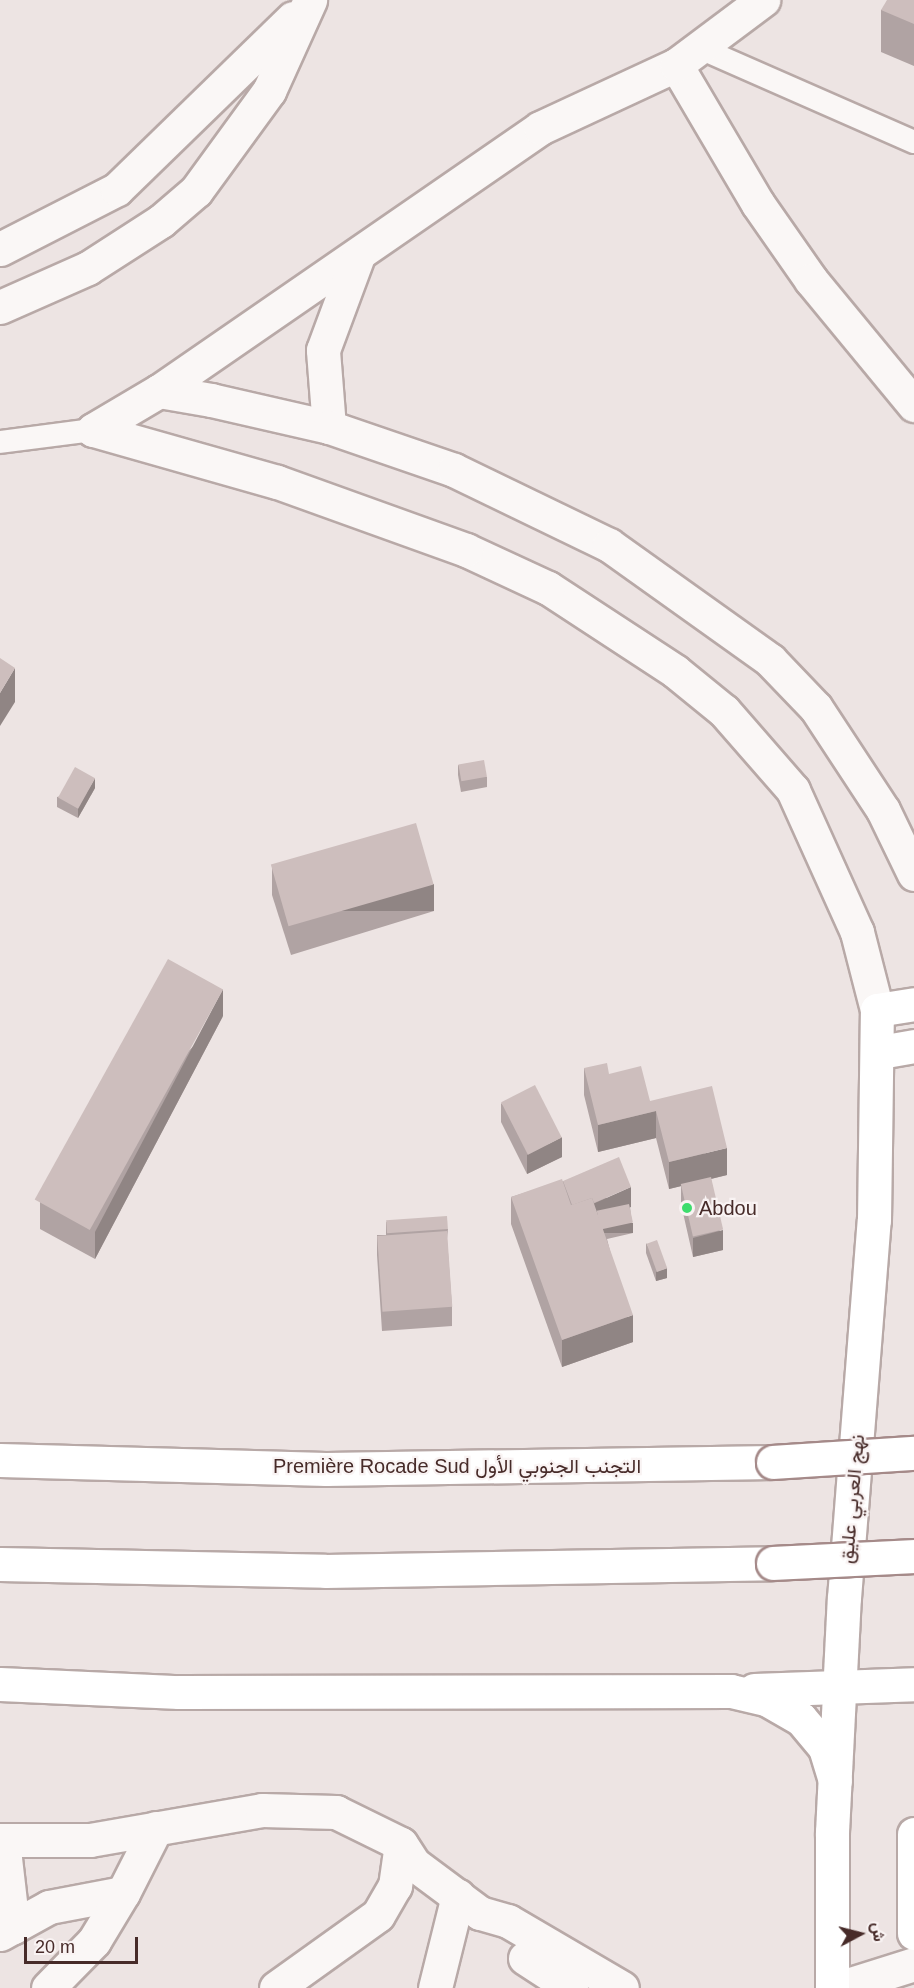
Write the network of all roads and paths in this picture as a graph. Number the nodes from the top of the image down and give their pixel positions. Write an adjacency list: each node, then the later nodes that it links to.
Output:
1 (764, 0): 3 (street)
2 (310, 1): 5 (street); 7 (street)
3 (688, 56): 4 (lane); 6 (street); 9 (street)
4 (914, 142)
5 (0, 249)
6 (358, 256): 8 (street); 10 (street)
7 (0, 307)
8 (159, 391): 10 (street); 11 (street)
9 (914, 405)
10 (329, 427): 13 (street)
11 (93, 430): 12 (lane); 15 (street)
12 (0, 442)
13 (914, 874)
14 (914, 1004): 15 (main road)
15 (877, 1010): 17 (main road, نهج العربي عليق)
16 (914, 1046): 17 (main road)
17 (880, 1052): 24 (main road, نهج العربي عليق)
18 (914, 1453): 19 (main road, Première Rocade Sud التجنب الجنوبي الأول, bridge)
19 (0, 1460)
20 (914, 1556): 21 (main road, bridge)
21 (0, 1564)
22 (0, 1684): 25 (main road)
23 (914, 1684): 24 (main road)
24 (841, 1688): 25 (main road); 26 (main road, نهج العربي عليق)
25 (731, 1690): 26 (main road)
26 (835, 1780): 41 (main road, نهج العربي عليق)
27 (156, 1828): 29 (street); 30 (street); 31 (street)
28 (914, 1834): 34 (main road)
29 (1, 1840): 33 (street)
30 (401, 1844): 32 (street); 37 (street)
31 (123, 1893): 33 (street); 36 (street)
32 (469, 1905): 38 (street); 39 (street); 40 (street)
33 (7, 1931)
34 (914, 1933)
35 (914, 1964): 42 (street)
36 (48, 1988)
37 (276, 1988)
38 (435, 1988)
39 (571, 1988)
40 (622, 1988)
41 (832, 1988)
42 (838, 1988)

